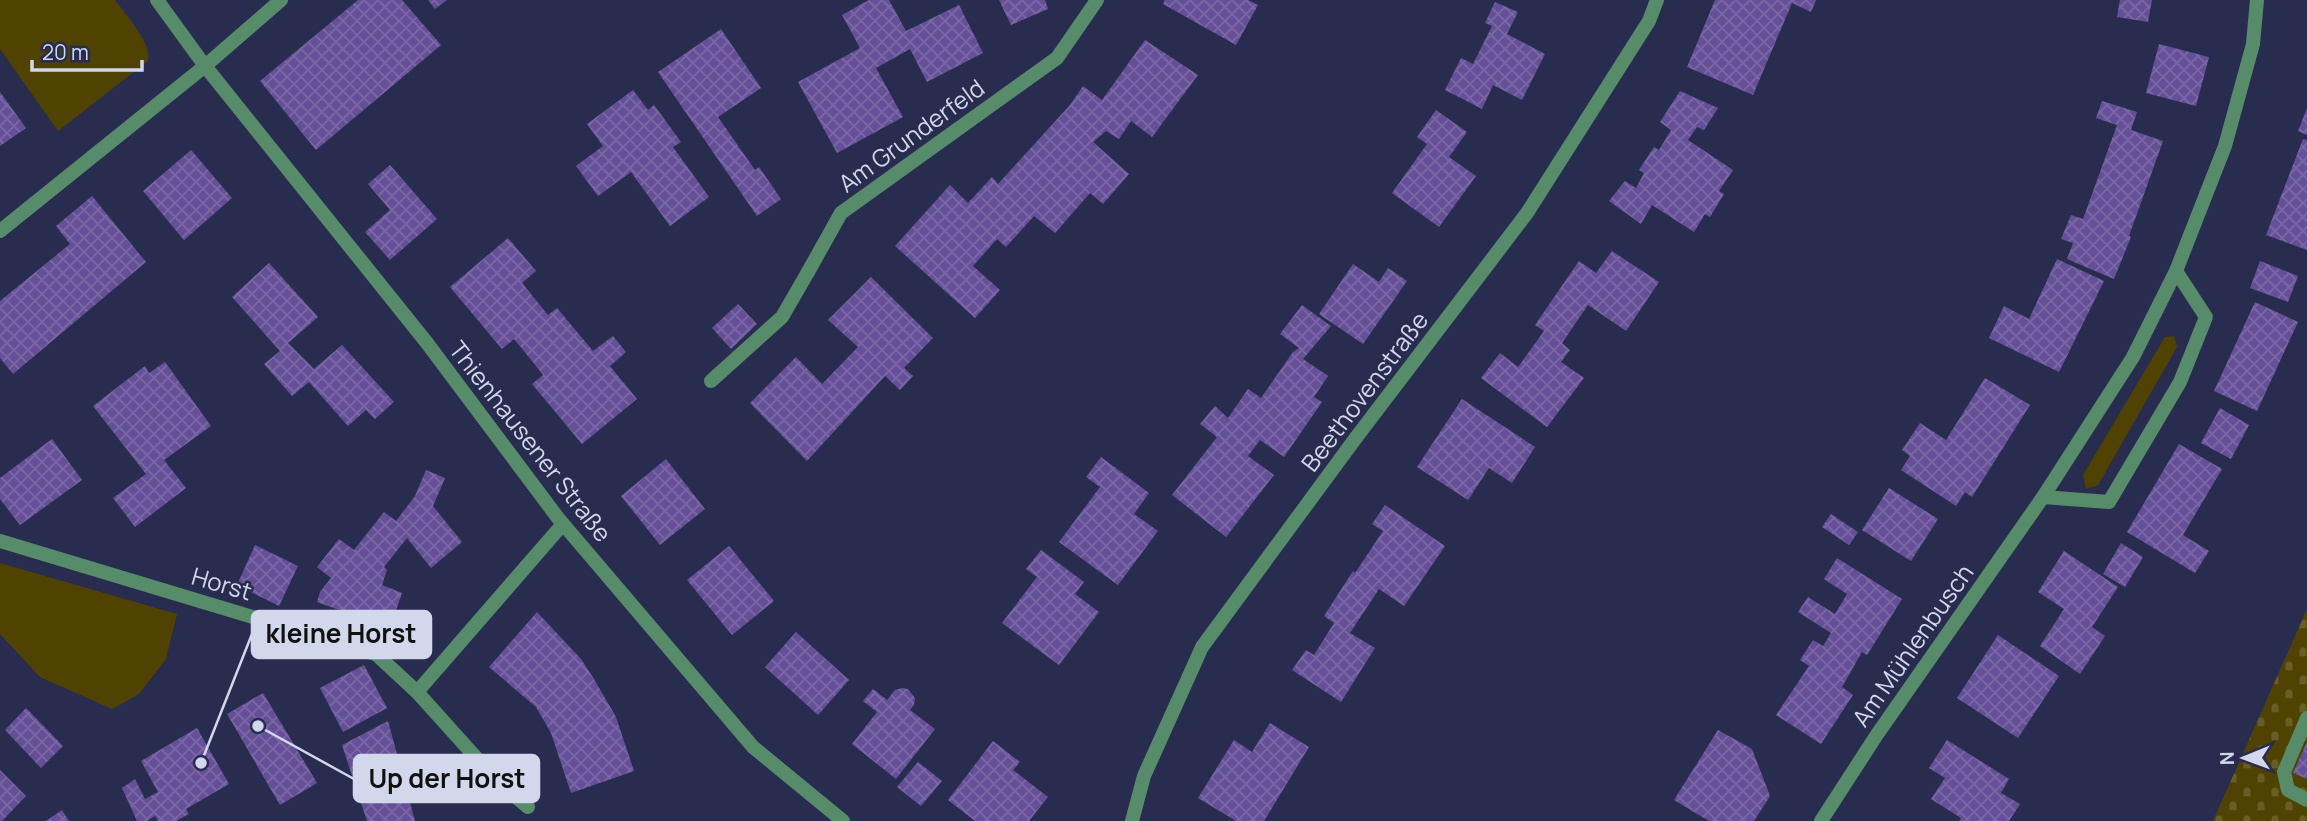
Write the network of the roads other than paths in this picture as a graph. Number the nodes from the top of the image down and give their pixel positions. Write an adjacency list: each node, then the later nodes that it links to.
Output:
1 (157, 0): 6 (street, Thienhausener Straße)
2 (281, 0): 6 (street)
3 (1097, 0): 9 (street, Am Grunderfeld)
4 (1657, 0): 18 (street, Beethovenstraße)
5 (2258, 0): 8 (street, Am Mühlenbusch)
6 (205, 66): 7 (street); 11 (street, Thienhausener Straße)
7 (0, 230)
8 (2176, 271): 10 (street, Am Mühlenbusch); 10 (street)
9 (711, 381)
10 (2043, 497): 19 (street, Am Mühlenbusch)
11 (563, 524): 13 (street); 17 (street, Thienhausener Straße)
12 (0, 541): 13 (street, Horst)
13 (417, 692): 16 (street, Horst)
14 (2307, 718): 15 (street)
15 (2307, 800)
16 (528, 807)
17 (843, 821)
18 (1132, 821)
19 (1821, 821)

